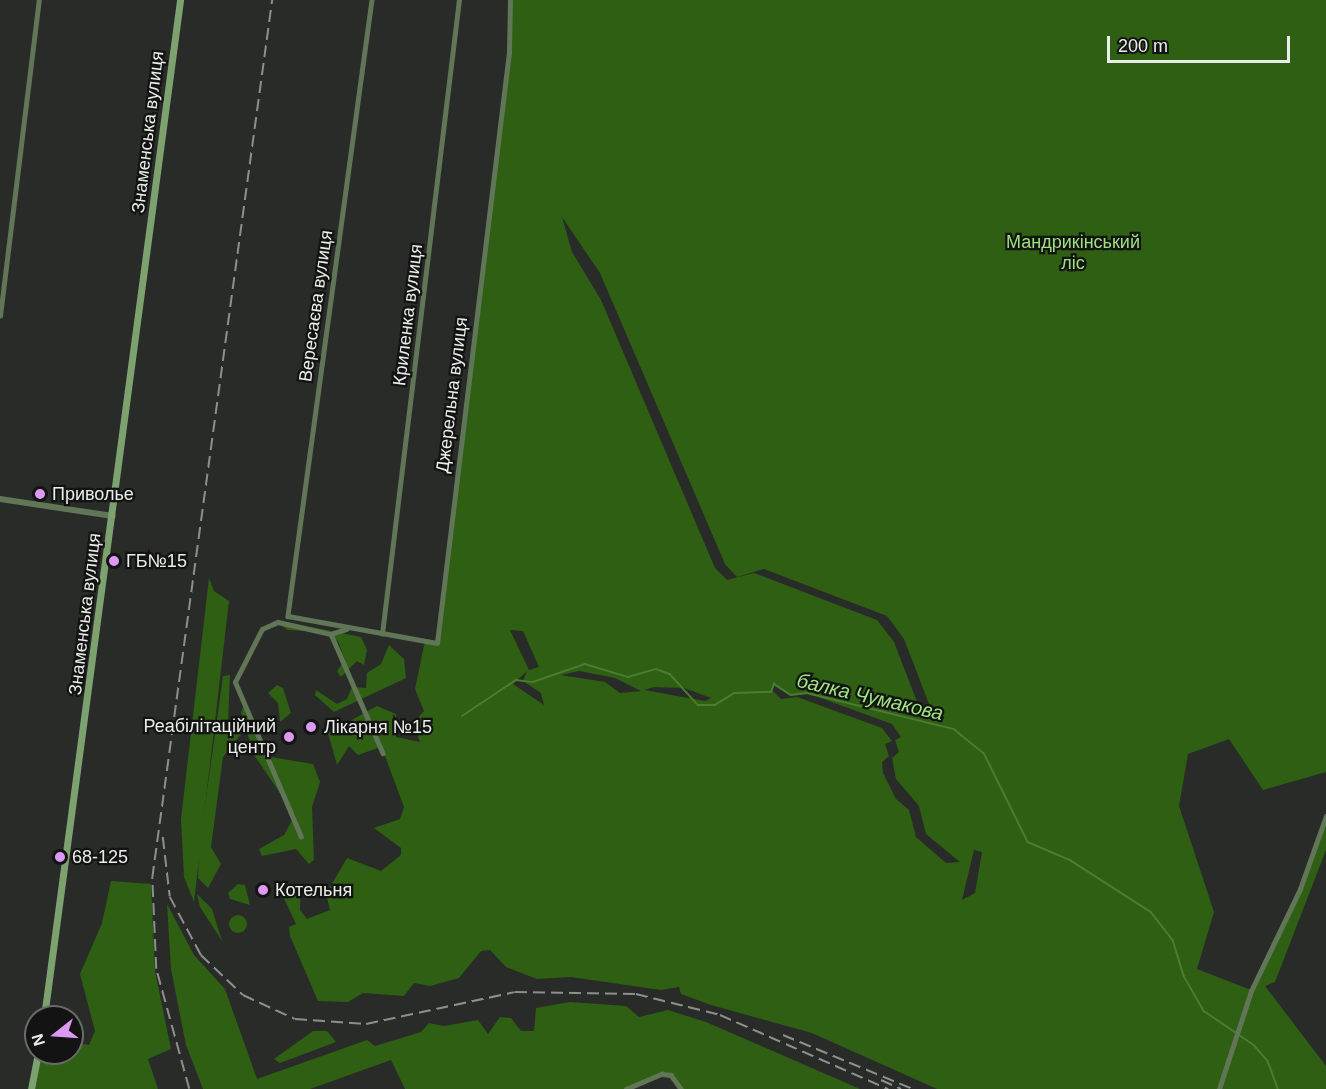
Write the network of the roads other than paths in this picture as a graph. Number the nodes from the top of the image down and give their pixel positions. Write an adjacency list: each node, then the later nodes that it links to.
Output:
1 (39, 0): 6 (street)
2 (180, 0): 8 (main road, Знаменська вулиця)
3 (372, 0): 9 (street, Вересаєва вулиця)
4 (459, 0): 12 (street, Криленка вулиця)
5 (510, 0): 12 (street, Джерельна вулиця)
6 (0, 316)
7 (0, 499): 8 (street)
8 (113, 516): 16 (main road, Знаменська вулиця)
9 (288, 616): 10 (street, Джерельна вулиця)
10 (349, 628): 11 (street); 12 (street, Джерельна вулиця)
11 (331, 634): 13 (street); 15 (street)
12 (382, 634)
13 (383, 753)
14 (1326, 816): 21 (street)
15 (301, 837)
16 (46, 1005)
17 (36, 1065): 18 (main road)
18 (31, 1089)
19 (626, 1089): 20 (street)
20 (681, 1089)
21 (1219, 1089)

